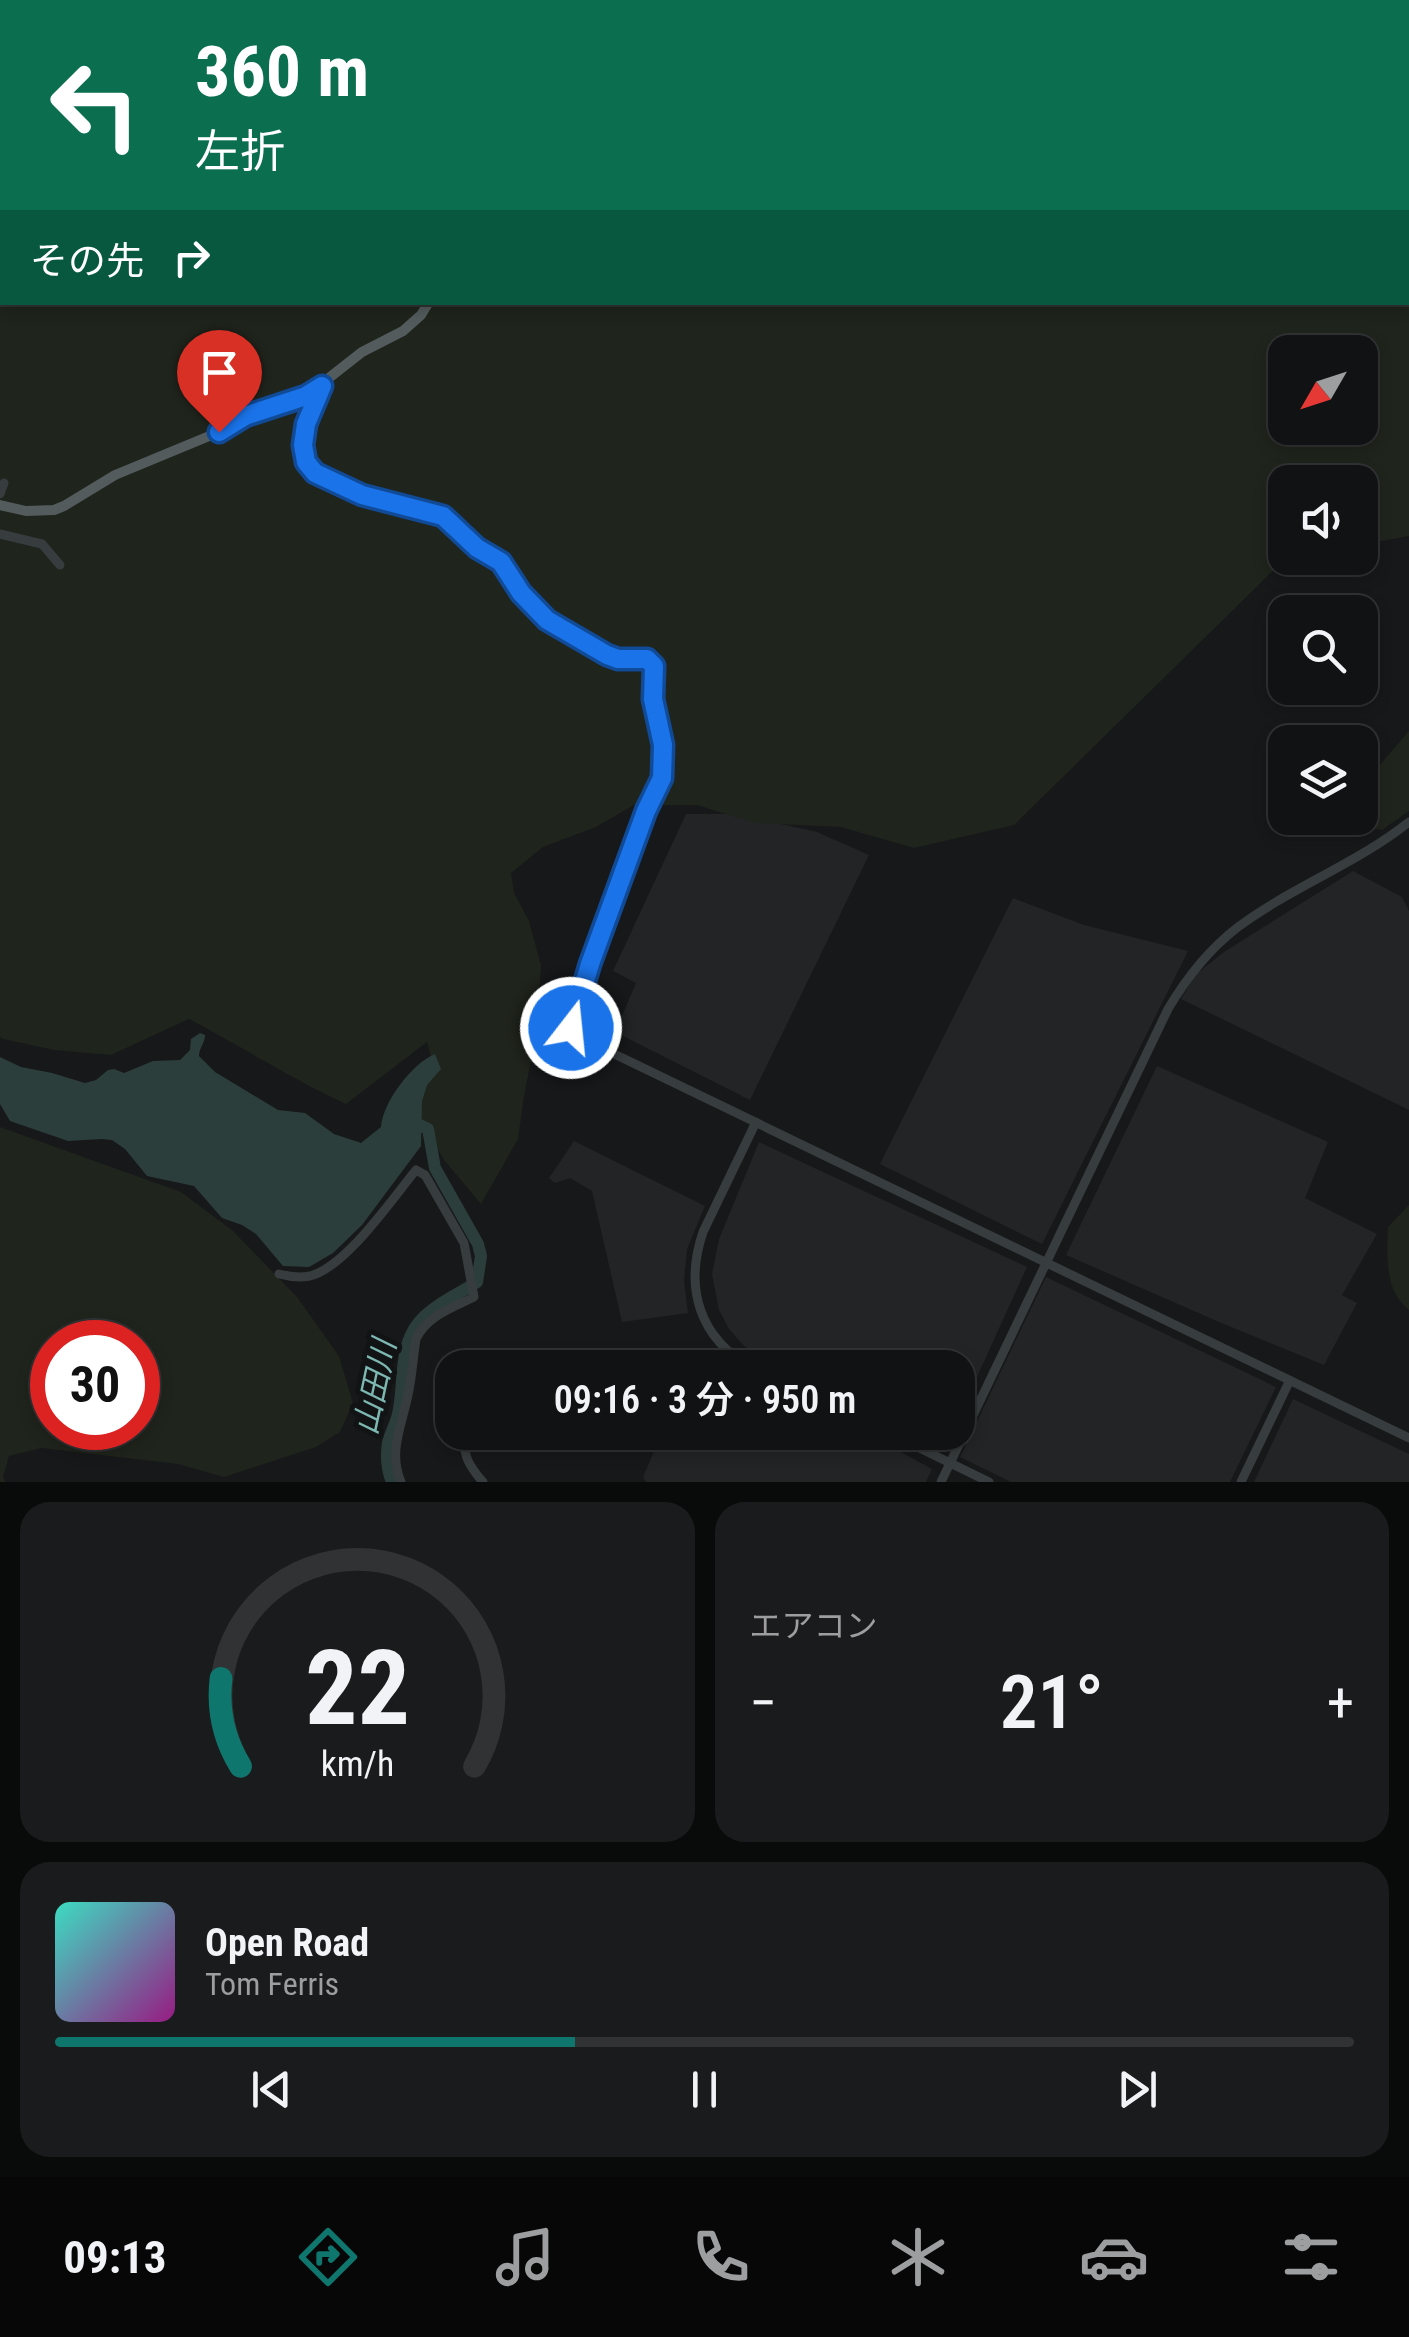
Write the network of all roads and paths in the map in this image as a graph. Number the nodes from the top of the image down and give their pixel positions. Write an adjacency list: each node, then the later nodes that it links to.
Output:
1 (427, 305): 2 (main road)
2 (322, 386): 3 (main road); 7 (street)
3 (0, 505)
4 (0, 534): 5 (street)
5 (60, 565)
6 (1409, 822): 8 (street)
7 (756, 1122): 8 (street); 10 (street)
8 (1046, 1263): 11 (street); 15 (street)
9 (279, 1274): 16 (street)
10 (727, 1350)
11 (1290, 1380): 12 (street); 20 (street)
12 (1409, 1438)
13 (465, 1450): 17 (street)
14 (923, 1450): 15 (street)
15 (950, 1463): 18 (street); 19 (street)
16 (401, 1482)
17 (483, 1482)
18 (940, 1482)
19 (989, 1482)
20 (1240, 1482)

